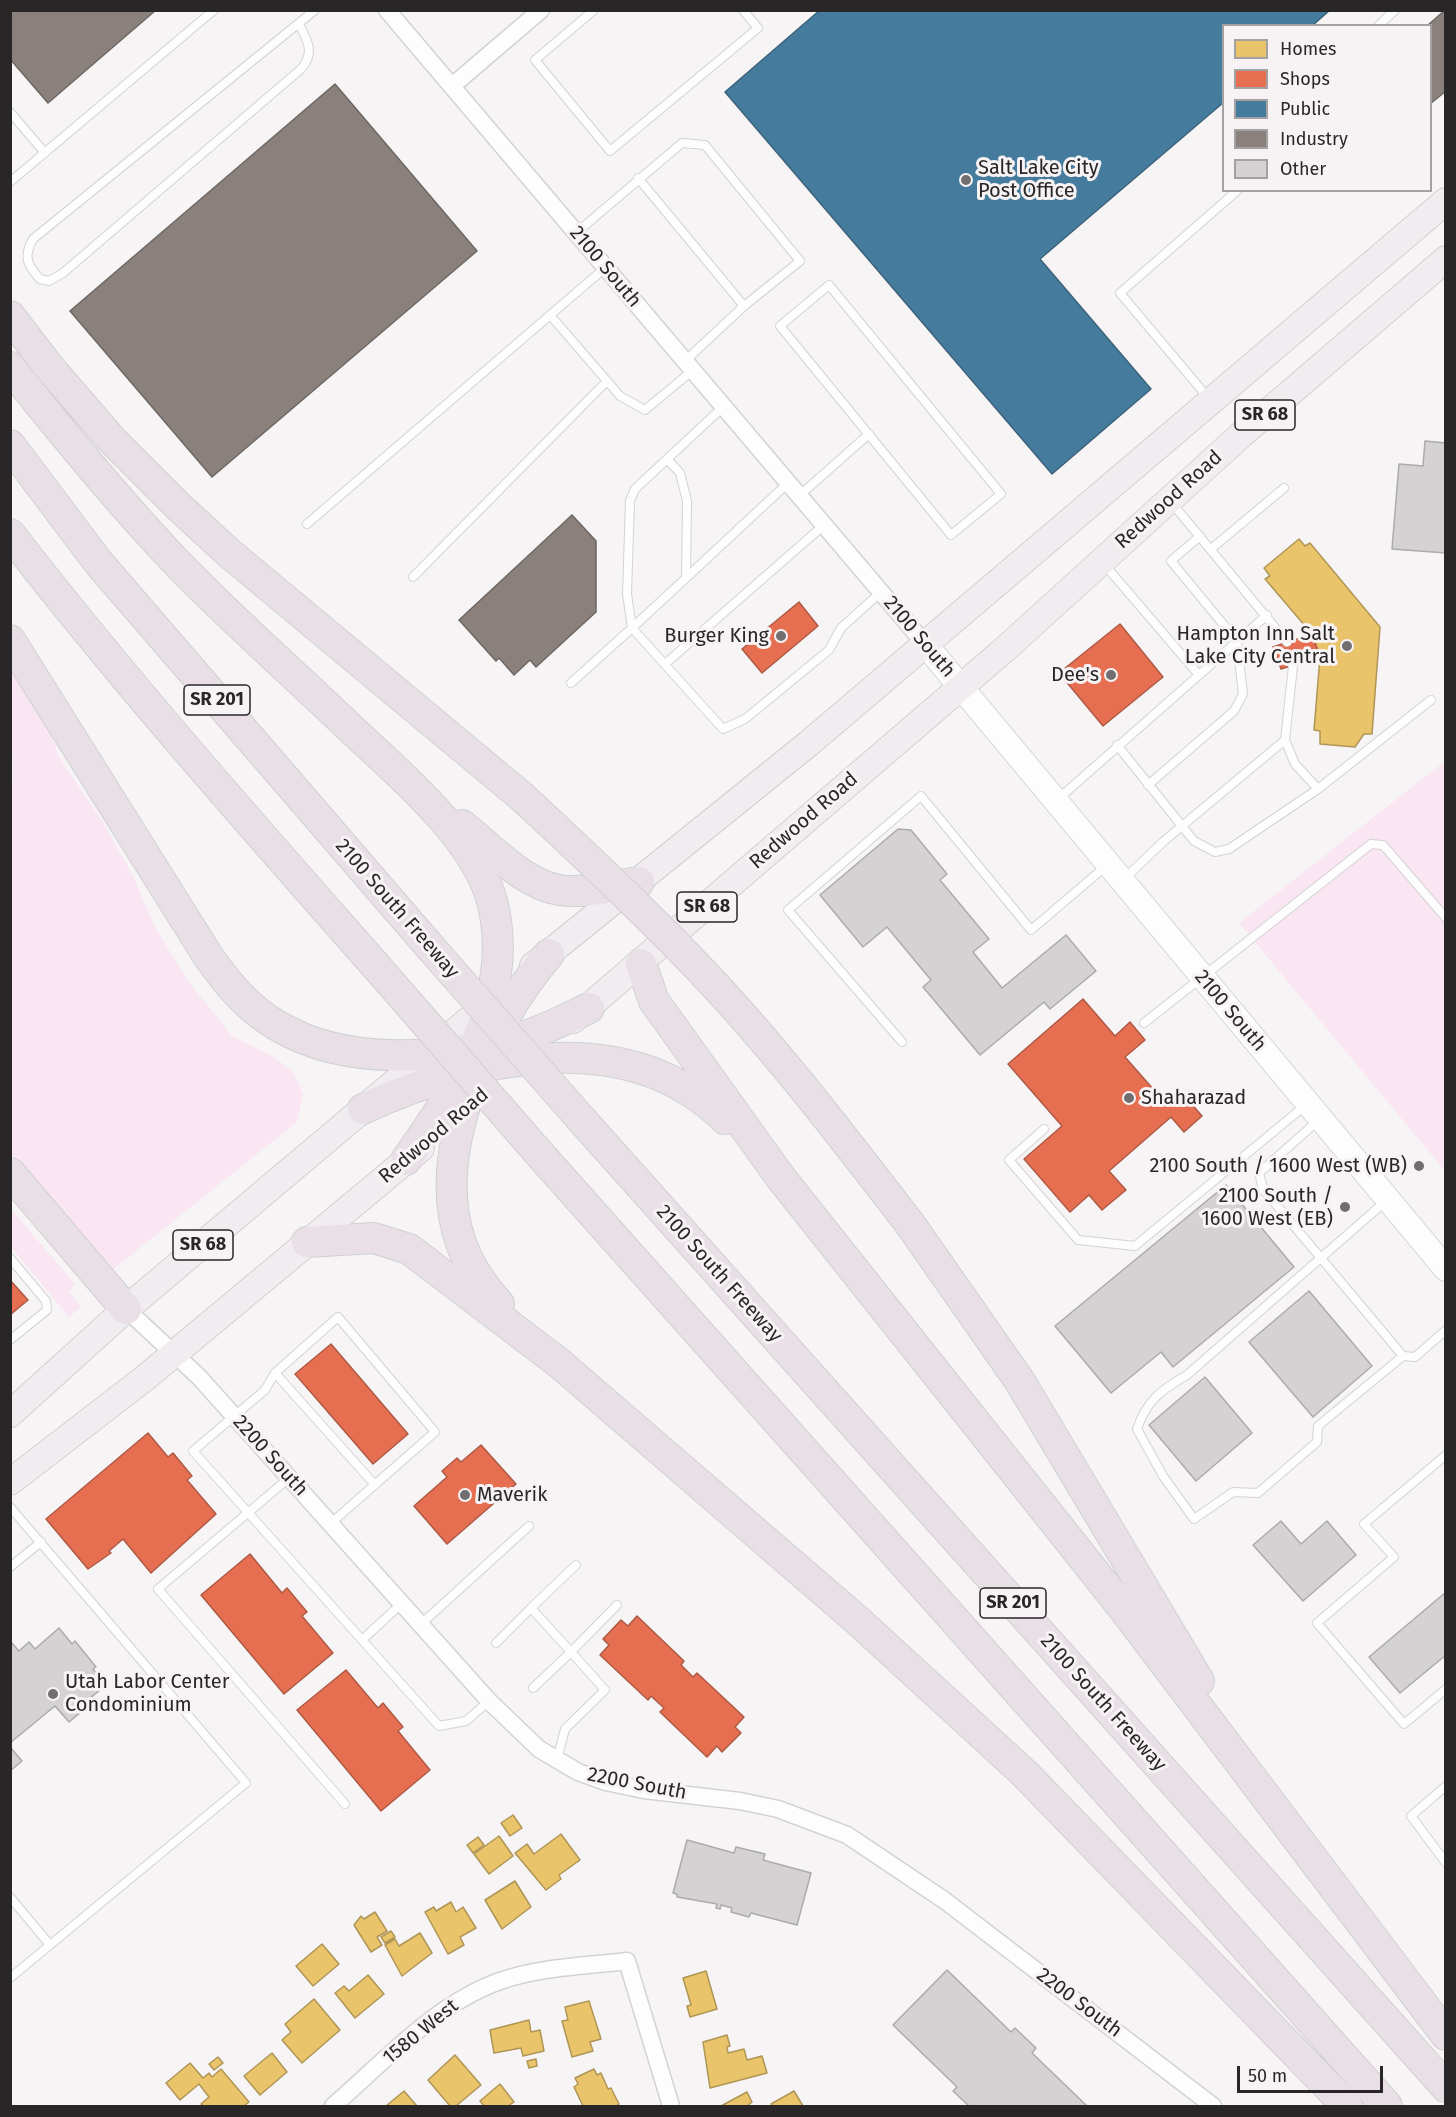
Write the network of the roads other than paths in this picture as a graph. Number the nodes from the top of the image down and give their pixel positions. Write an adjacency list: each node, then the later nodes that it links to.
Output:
1 (214, 10): 12 (lane)
2 (315, 10): 8 (lane)
3 (387, 10): 10 (street, 2100 South)
4 (541, 10): 10 (street)
5 (594, 10): 6 (lane)
6 (742, 10)
7 (1395, 10): 9 (lane)
8 (299, 24): 8 (lane)
9 (1379, 24)
10 (452, 86): 17 (street, 2100 South)
11 (10, 112): 12 (lane)
12 (45, 153): 14 (lane)
13 (638, 178): 17 (lane); 20 (lane); 20 (lane)
14 (10, 182)
15 (1236, 192): 26 (lane)
16 (1446, 201): 26 (main road, SR 68)
17 (576, 233): 19 (street, 2100 South)
18 (1444, 264): 33 (main road, Redwood Road / SR 68)
19 (606, 267): 21 (lane); 23 (street, 2100 South)
20 (744, 306): 23 (lane)
21 (550, 315): 25 (lane); 34 (lane)
22 (10, 316): 120 (highway, bridge)
23 (689, 366): 25 (lane); 27 (street, 2100 South)
24 (10, 367): 57 (highway)
25 (607, 381): 40 (lane)
26 (1210, 401): 48 (main road, SR 68)
27 (724, 406): 30 (lane); 32 (street, 2100 South)
28 (869, 435): 28 (lane); 32 (lane)
29 (10, 445): 126 (highway, 2100 South Freeway / SR 201, bridge)
30 (667, 459): 41 (lane); 44 (lane)
31 (1284, 488): 38 (lane)
32 (794, 489): 35 (street, 2100 South); 41 (lane)
33 (1169, 500): 37 (lane); 39 (main road, Redwood Road / SR 68)
34 (307, 524)
35 (825, 525): 42 (street, 2100 South); 49 (lane)
36 (10, 534): 131 (highway, SR 201, bridge)
37 (1200, 536): 38 (lane); 46 (lane)
38 (1211, 549): 43 (lane)
39 (1101, 561): 51 (lane); 53 (main road, Redwood Road / SR 68)
40 (413, 577)
41 (686, 578): 44 (lane)
42 (881, 592): 48 (street, 2100 South); 49 (lane)
43 (1267, 615): 46 (lane); 47 (lane)
44 (632, 628): 49 (lane); 52 (lane)
45 (10, 640): 72 (highway)
46 (1238, 641): 51 (lane); 58 (lane)
47 (1287, 642)
48 (925, 644): 53 (street, 2100 South); 63 (main road, SR 68)
49 (665, 664)
50 (1293, 666): 55 (lane)
51 (1198, 675): 56 (lane)
52 (571, 683)
53 (960, 686): 60 (street, 2100 South); 66 (main road, Redwood Road / SR 68)
54 (1431, 700): 59 (lane)
55 (1285, 741): 59 (lane); 61 (lane)
56 (1117, 745): 58 (lane); 60 (lane)
57 (404, 778): 63 (highway); 68 (highway)
58 (1148, 785): 61 (lane)
59 (1318, 789): 61 (lane)
60 (1056, 800): 62 (street, 2100 South)
61 (1182, 826): 62 (lane)
62 (1116, 872): 67 (street, 2100 South); 71 (lane)
63 (639, 882): 65 (main road, SR 68)
64 (1446, 918): 67 (lane)
65 (549, 954): 68 (main road, SR 68); 73 (highway)
66 (641, 964): 69 (main road, Redwood Road / SR 68); 81 (highway)
67 (1201, 976): 70 (lane); 77 (street, 2100 South)
68 (491, 1000): 72 (main road, SR 68); 73 (highway)
69 (589, 1008): 73 (highway); 74 (main road, Redwood Road / SR 68)
70 (1144, 1023)
71 (902, 1042)
72 (429, 1052): 73 (highway); 75 (main road, SR 68)
73 (476, 1058): 74 (highway); 75 (highway); 76 (highway); 79 (highway)
74 (528, 1058): 76 (main road, Redwood Road / SR 68); 81 (highway)
75 (363, 1108): 87 (main road, SR 68)
76 (466, 1109): 79 (main road, Redwood Road / SR 68); 92 (highway)
77 (1314, 1111): 78 (lane); 82 (street, 2100 South); 85 (lane)
78 (1044, 1130)
79 (406, 1160): 83 (main road, Redwood Road / SR 68)
80 (10, 1173): 87 (highway)
81 (781, 1178): 120 (highway)
82 (1387, 1200): 85 (lane); 86 (street, 2100 South)
83 (307, 1242): 90 (main road, Redwood Road / SR 68); 92 (highway)
84 (10, 1258): 89 (lane)
85 (1321, 1258): 91 (lane); 91 (lane)
86 (1446, 1269)
87 (126, 1310): 90 (street, 2200 South); 94 (main road, SR 68)
88 (1446, 1330): 91 (lane)
89 (10, 1340)
90 (174, 1354): 95 (street, 2200 South); 98 (main road, Redwood Road / SR 68)
91 (1402, 1356)
92 (559, 1364): 130 (highway)
93 (275, 1373): 95 (lane); 99 (lane); 99 (lane)
94 (10, 1414)
95 (233, 1415): 97 (street, 2200 South); 101 (lane)
96 (1446, 1455): 115 (lane)
97 (289, 1478): 101 (lane); 102 (street, 2200 South)
98 (10, 1482)
99 (375, 1485): 102 (lane)
100 (10, 1506): 104 (lane)
101 (250, 1514): 111 (lane); 119 (lane)
102 (330, 1524): 107 (street, 2200 South)
103 (530, 1526): 110 (lane)
104 (40, 1542): 106 (lane); 123 (lane)
105 (576, 1565): 109 (lane)
106 (10, 1567)
107 (401, 1604): 110 (street, 2200 South); 111 (lane)
108 (617, 1605): 113 (lane)
109 (531, 1608): 112 (lane); 113 (lane)
110 (420, 1625): 116 (street, 2200 South)
111 (362, 1640): 116 (lane)
112 (496, 1643)
113 (571, 1652): 114 (lane); 117 (lane)
114 (533, 1688)
115 (1446, 1689)
116 (489, 1701): 117 (street, 2200 South)
117 (557, 1760): 129 (street, 2200 South)
118 (1446, 1786): 121 (lane)
119 (345, 1803)
120 (1277, 1812): 125 (highway)
121 (1446, 1863)
122 (10, 1897): 123 (lane)
123 (50, 1945): 124 (lane)
124 (10, 1978)
125 (1446, 2035)
126 (1446, 2087)
127 (333, 2106): 128 (street, 1580 West)
128 (671, 2106)
129 (1213, 2106)
130 (1347, 2106)
131 (1387, 2106)

